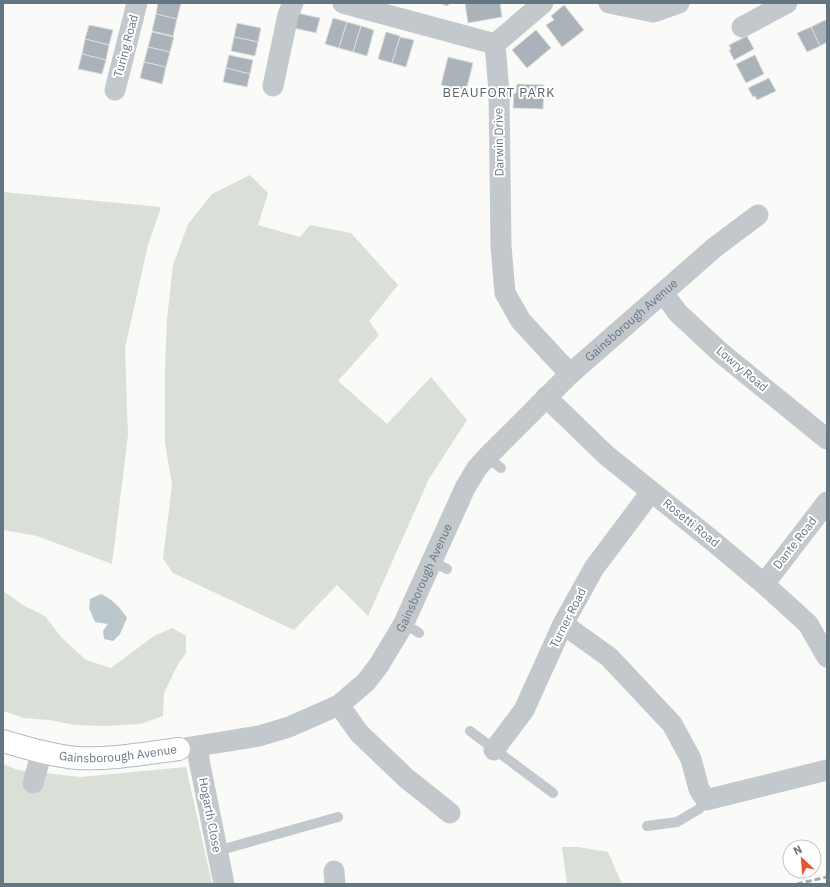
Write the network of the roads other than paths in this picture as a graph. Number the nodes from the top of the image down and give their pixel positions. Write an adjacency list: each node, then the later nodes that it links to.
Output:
1 (137, 3): 11 (street, Turing Road)
2 (293, 3): 10 (street)
3 (343, 3): 9 (street)
4 (543, 3): 9 (street)
5 (609, 3): 6 (street)
6 (679, 3)
7 (787, 3): 8 (street)
8 (742, 27)
9 (495, 44): 14 (street, Darwin Drive)
10 (273, 86)
11 (115, 90)
12 (758, 215): 13 (street, Gainsborough Avenue)
13 (663, 293): 14 (street, Gainsborough Avenue); 16 (street, Lowry Road)
14 (570, 374): 15 (street, Gainsborough Avenue)
15 (546, 397): 17 (street, Rosetti Road); 22 (street, Gainsborough Avenue)
16 (827, 439)
17 (651, 492): 19 (street, Rosetti Road); 20 (street, Turner Road)
18 (827, 502): 19 (street, Dante Road)
19 (764, 584): 21 (street, Rosetti Road)
20 (563, 624): 26 (street, Turner Road); 31 (street)
21 (827, 657)
22 (339, 705): 25 (street, Gainsborough Avenue); 32 (street)
23 (470, 731): 26 (lane)
24 (3, 741): 27 (street, Gainsborough Avenue)
25 (189, 747): 27 (street, Gainsborough Avenue); 35 (street, Hogarth Close)
26 (494, 750): 30 (lane)
27 (42, 752): 29 (street)
28 (827, 770): 31 (street)
29 (33, 783)
30 (553, 793)
31 (706, 800): 34 (lane)
32 (450, 813)
33 (338, 817): 35 (lane)
34 (647, 826)
35 (217, 851): 36 (street, Hogarth Close)
36 (224, 884)

